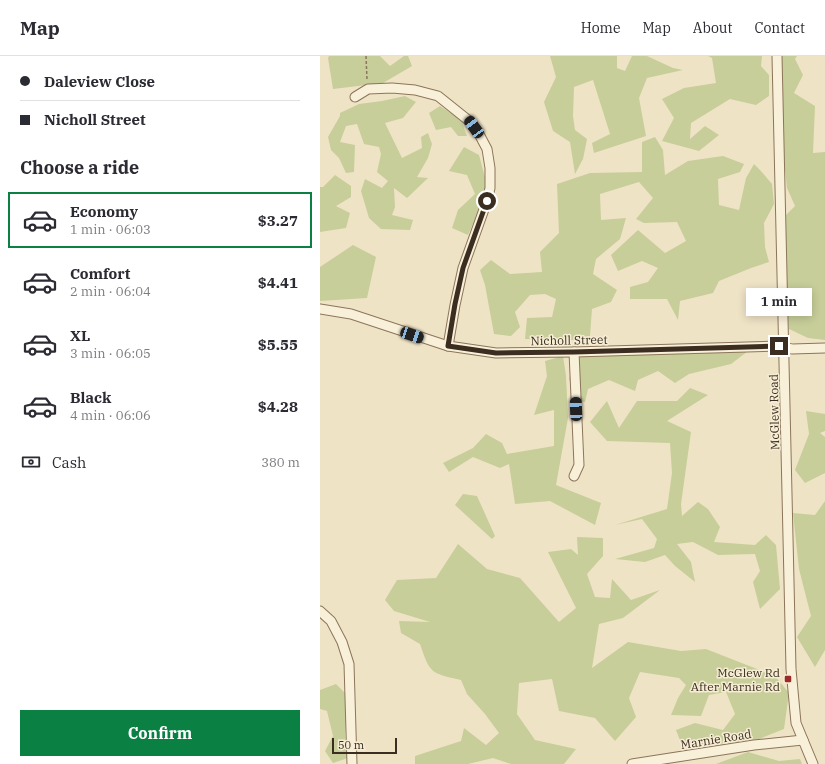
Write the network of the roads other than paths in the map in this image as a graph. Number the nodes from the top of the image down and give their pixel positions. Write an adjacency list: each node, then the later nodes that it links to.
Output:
1 (777, 56): 5 (street, McGlew Road)
2 (355, 97): 4 (street)
3 (320, 309): 4 (street, Nicholl Street)
4 (448, 346): 7 (street, Nicholl Street)
5 (785, 348): 6 (street, Nicholl Street); 7 (street, Nicholl Street); 10 (street, McGlew Road)
6 (825, 348)
7 (574, 352): 8 (street)
8 (574, 476)
9 (320, 611): 11 (street)
10 (803, 740): 12 (street, Marnie Road); 13 (street, McGlew Road)
11 (352, 764)
12 (632, 764)
13 (813, 764)

